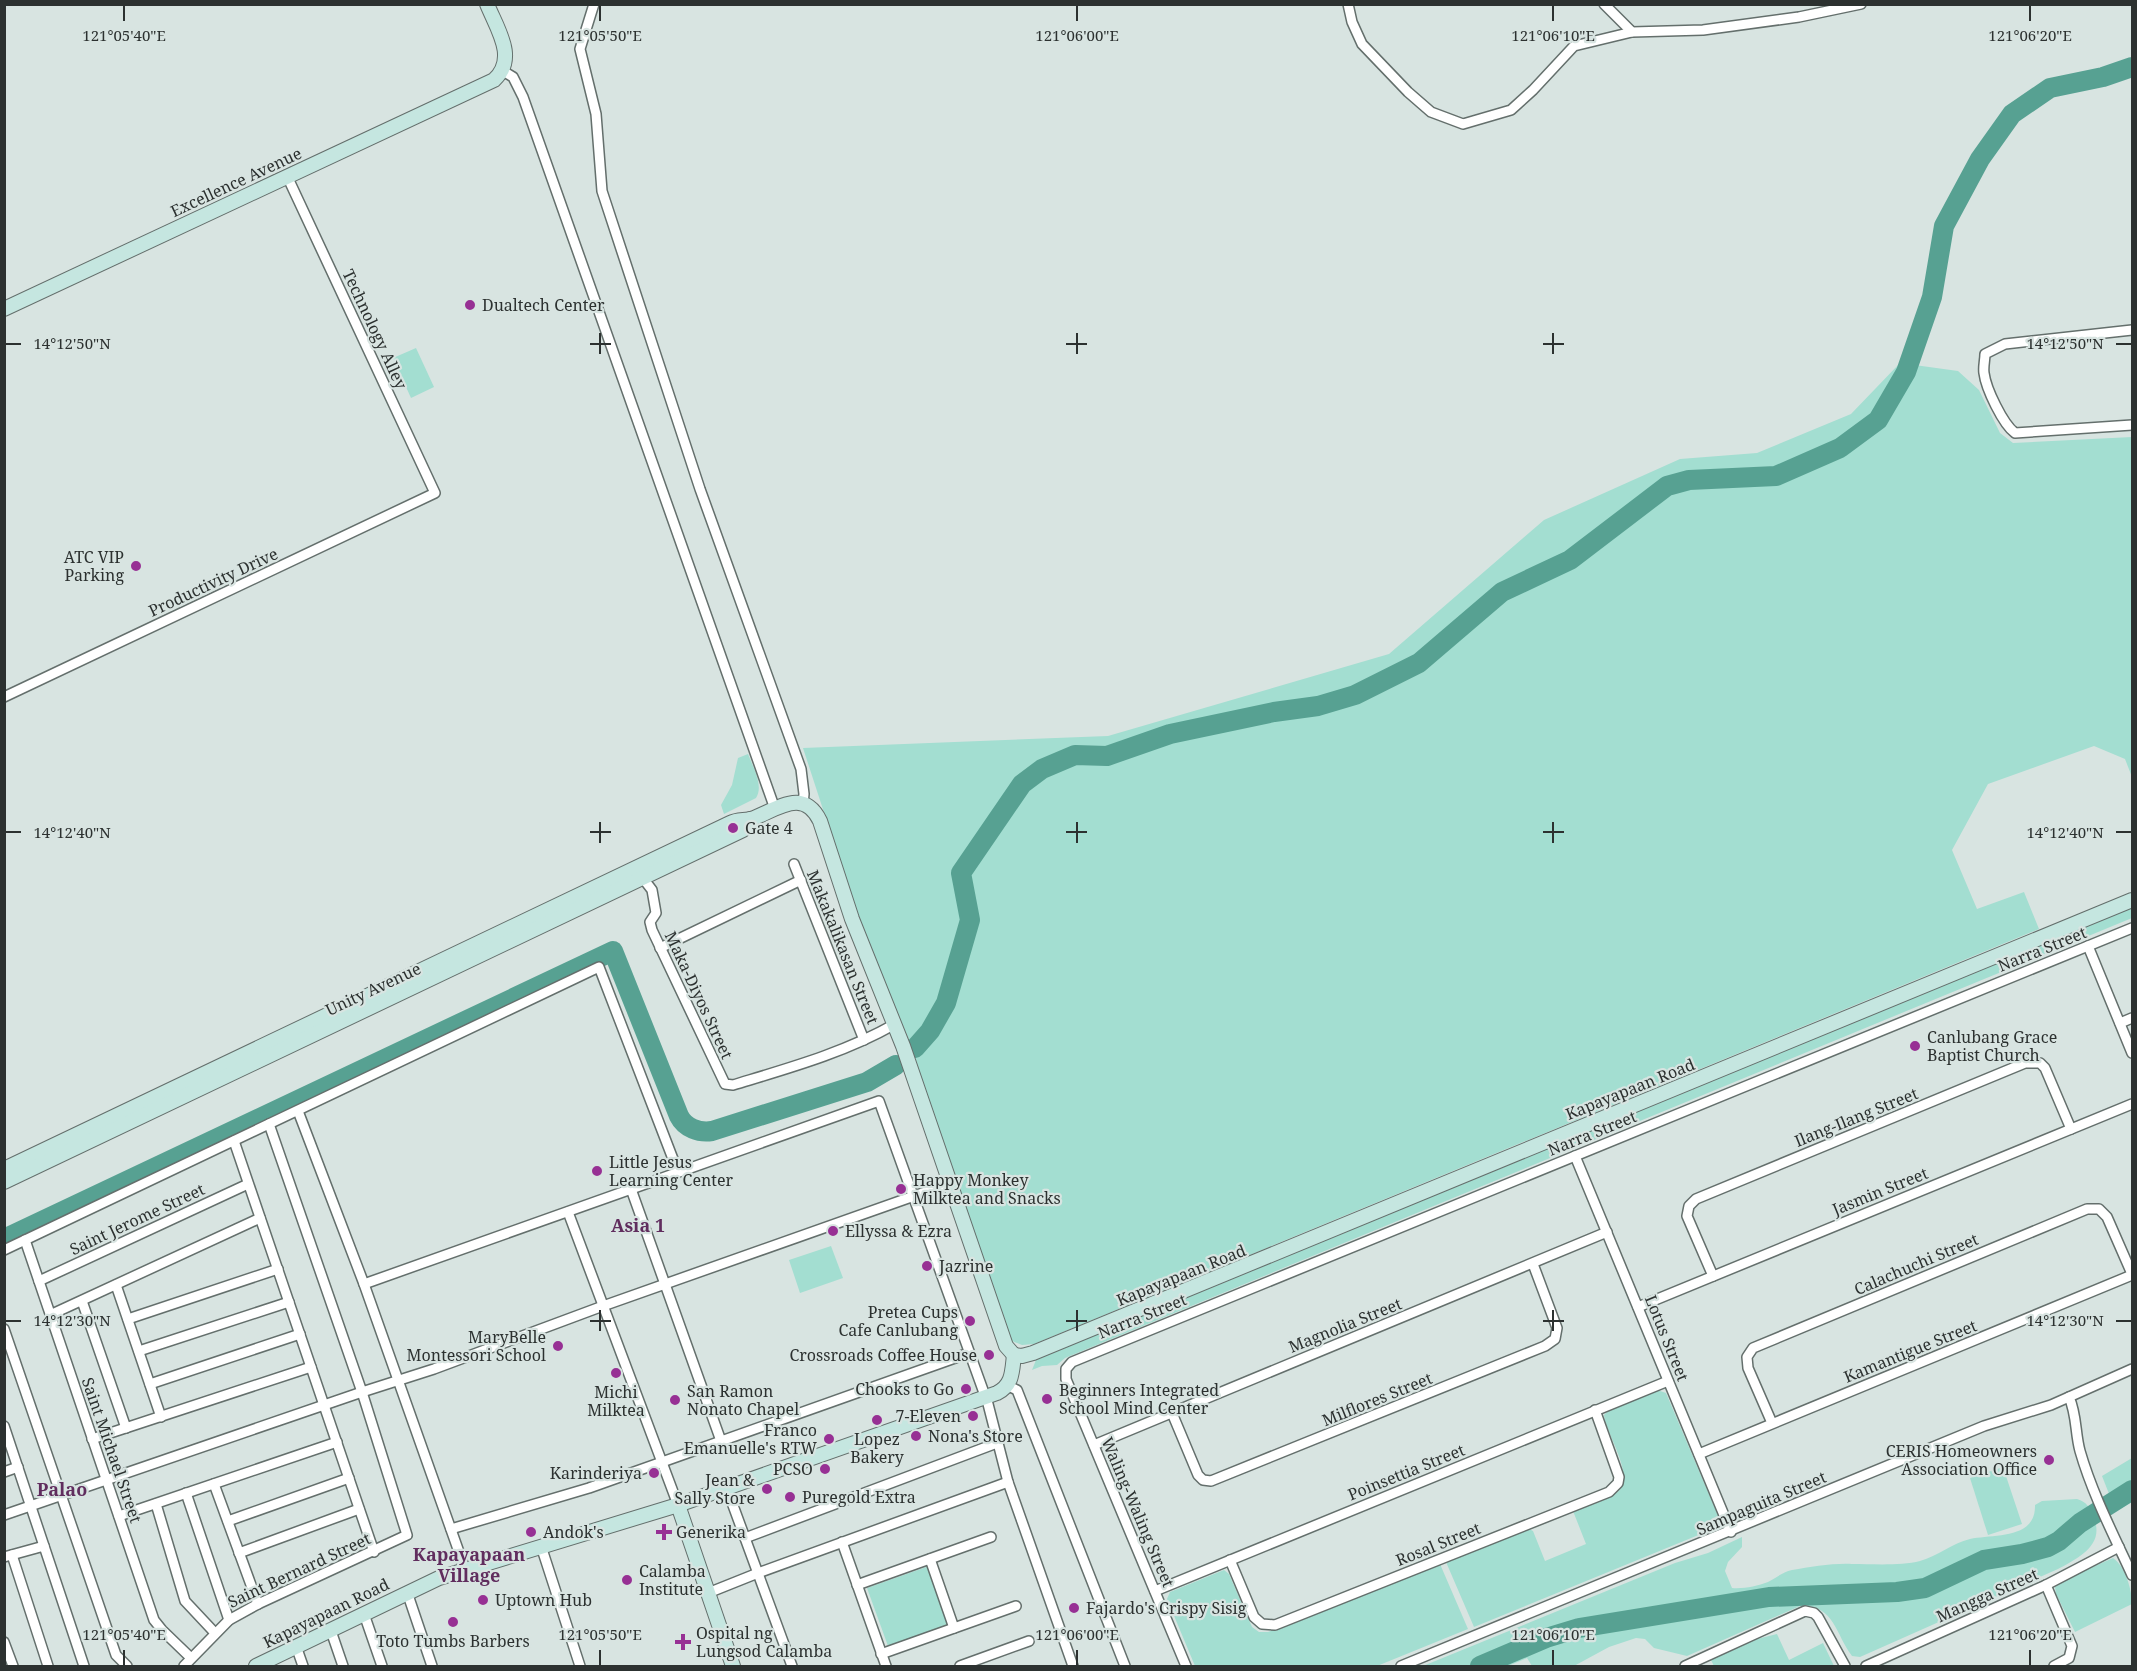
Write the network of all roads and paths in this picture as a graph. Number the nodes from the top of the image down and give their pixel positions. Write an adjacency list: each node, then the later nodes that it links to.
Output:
1 (487, 4): 7 (street)
2 (594, 4): 14 (street)
3 (1348, 4): 6 (street)
4 (1605, 4): 6 (street)
5 (1861, 4): 6 (street)
6 (1632, 32)
7 (503, 71): 8 (street, Excellence Avenue); 15 (street)
8 (287, 176): 9 (street, Excellence Avenue); 12 (street, Technology Alley)
9 (4, 309)
10 (2133, 330): 11 (street)
11 (2133, 425)
12 (435, 493): 13 (street, Productivity Drive)
13 (4, 697)
14 (803, 804): 15 (street, Unity Avenue); 26 (street)
15 (775, 809): 16 (street, Unity Avenue)
16 (750, 819): 18 (street, Unity Avenue); 27 (street, Unity Avenue)
17 (794, 864): 19 (street, Makakalikasan Street)
18 (642, 877): 23 (street, Maka-Diyos Street); 27 (street, Unity Avenue)
19 (801, 880): 23 (street); 28 (street, Makakalikasan Street)
20 (2133, 900): 66 (street, Kapayapaan Road)
21 (2133, 928): 22 (street, Narra Street)
22 (2088, 946): 25 (street); 35 (street, Narra Street)
23 (660, 948): 28 (street, Maka-Diyos Street)
24 (2133, 1018): 25 (street)
25 (2120, 1023): 29 (street)
26 (895, 1024): 28 (street, Maka-Diyos Street); 40 (street)
27 (317, 1027): 36 (street, Unity Avenue); 38 (street, Unity Avenue)
28 (864, 1040)
29 (2133, 1053)
30 (2133, 1104): 33 (street, Jasmin Street)
31 (298, 1111): 32 (street); 37 (street); 53 (street)
32 (269, 1124): 34 (street); 74 (street)
33 (2071, 1129): 51 (street, Jasmin Street); 51 (street, Ilang-Ilang Street)
34 (234, 1140): 39 (street); 46 (street)
35 (1575, 1156): 45 (street, Lotus Street); 68 (street, Narra Street)
36 (4, 1169)
37 (678, 1172): 41 (street); 42 (street)
38 (4, 1182)
39 (248, 1184): 44 (street); 52 (street, Saint Jerome Street)
40 (948, 1184): 42 (street); 66 (street)
41 (630, 1189): 43 (street); 55 (street)
42 (914, 1196): 55 (street); 65 (street)
43 (568, 1212): 53 (street); 58 (street)
44 (260, 1218): 49 (street); 54 (street)
45 (1607, 1232): 48 (street, Magnolia Street); 59 (street, Lotus Street)
46 (25, 1240): 47 (street); 52 (street, Saint Michael Street)
47 (4, 1250)
48 (1533, 1264): 79 (street, Magnolia Street); 79 (street, Milflores Street)
49 (278, 1269): 57 (street); 61 (street)
50 (2133, 1275): 81 (street, Kamantigue Street); 81 (street, Calachuchi Street)
51 (1713, 1276): 59 (street, Jasmin Street)
52 (39, 1281): 60 (street, Saint Michael Street)
53 (364, 1284): 70 (street)
54 (116, 1285): 56 (street); 61 (street)
55 (665, 1285): 58 (street); 85 (street)
56 (82, 1301): 60 (street); 83 (street)
57 (289, 1302): 63 (street); 64 (street)
58 (603, 1306): 70 (street); 90 (street)
59 (1638, 1306): 71 (street, Lotus Street)
60 (50, 1315): 84 (street, Saint Michael Street)
61 (128, 1319): 64 (street)
62 (4, 1329): 99 (street)
63 (300, 1335): 67 (street); 72 (street)
64 (139, 1351): 72 (street)
65 (969, 1353): 76 (street); 85 (street)
66 (1014, 1355): 73 (street)
67 (311, 1367): 77 (street); 80 (street)
68 (1066, 1369): 88 (street, Waling-Waling Street)
69 (2133, 1369): 75 (street, Sampaguita Street)
70 (397, 1381): 74 (street); 107 (street)
71 (1668, 1381): 78 (street, Poinsettia Street); 89 (street, Lotus Street)
72 (150, 1384): 80 (street)
73 (1008, 1386): 76 (street, Kapayapaan Road); 155 (street)
74 (362, 1392): 77 (street); 115 (street, Saint Bernard Street)
75 (2069, 1397): 108 (street, Sampaguita Street); 114 (street)
76 (985, 1398): 87 (street); 97 (street, Kapayapaan Road)
77 (324, 1405): 86 (street); 94 (street)
78 (1595, 1410): 119 (street, Poinsettia Street); 119 (street, Rosal Street)
79 (1173, 1413): 88 (street, Magnolia Street)
80 (162, 1417): 83 (street)
81 (1772, 1424): 89 (street, Kamantigue Street)
82 (4, 1426): 91 (street)
83 (126, 1428): 84 (street)
84 (92, 1439): 94 (street, Saint Michael Street)
85 (721, 1441): 90 (street)
86 (337, 1442): 93 (street); 96 (street)
87 (997, 1443): 95 (street); 110 (street)
88 (1094, 1445): 125 (street, Waling-Waling Street)
89 (1699, 1454): 108 (street, Lotus Street)
90 (662, 1461): 102 (street); 107 (street)
91 (18, 1467): 92 (street); 101 (street)
92 (4, 1472)
93 (349, 1478): 103 (street); 106 (street)
94 (107, 1479): 99 (street); 105 (street, Saint Michael Street)
95 (1008, 1482): 111 (street); 154 (street)
96 (214, 1484): 98 (street); 106 (street)
97 (727, 1489): 102 (street, Kapayapaan Road); 110 (street)
98 (186, 1493): 100 (street); 131 (street)
99 (61, 1495): 101 (street); 143 (street)
100 (156, 1504): 105 (street); 134 (street)
101 (32, 1505): 104 (street); 112 (street)
102 (678, 1505): 113 (street, Kapayapaan Road); 127 (street)
103 (359, 1509): 115 (street); 116 (street)
104 (4, 1515)
105 (119, 1516): 138 (street, Saint Michael Street)
106 (228, 1521): 116 (street)
107 (451, 1529): 120 (street)
108 (1731, 1532): 157 (street, Sampaguita Street)
109 (992, 1537): 118 (street)
110 (746, 1538): 121 (street)
111 (842, 1542): 121 (street); 123 (street)
112 (44, 1546): 117 (street); 142 (street)
113 (541, 1546): 120 (street, Kapayapaan Road); 150 (street)
114 (2119, 1547): 122 (street); 124 (street, Mangga Street)
115 (374, 1551): 128 (street, Saint Bernard Street)
116 (239, 1553): 128 (street)
117 (8, 1556): 141 (street)
118 (930, 1559): 123 (street); 132 (street)
119 (1230, 1560): 125 (street, Poinsettia Street)
120 (465, 1569): 126 (street, Kapayapaan Road)
121 (758, 1573): 127 (street); 152 (street)
122 (2133, 1575)
123 (857, 1585): 139 (street)
124 (2046, 1585): 160 (street, Mangga Street); 161 (street)
125 (1155, 1591): 156 (street, Waling-Waling Street)
126 (407, 1592): 130 (street, Kapayapaan Road); 149 (street)
127 (708, 1593): 151 (street)
128 (258, 1604): 131 (street, Saint Bernard Street)
129 (1016, 1606): 132 (street)
130 (364, 1614): 133 (street, Kapayapaan Road); 148 (street)
131 (229, 1620): 134 (street, Saint Bernard Street)
132 (954, 1628): 139 (street)
133 (331, 1631): 137 (street, Kapayapaan Road); 147 (street)
134 (215, 1633): 138 (street, Saint Bernard Street)
135 (1029, 1641): 153 (street)
136 (4, 1642): 140 (street)
137 (296, 1646): 145 (street, Kapayapaan Road); 146 (street)
138 (191, 1658): 144 (street, Saint Bernard Street)
139 (882, 1662)
140 (13, 1666)
141 (48, 1666)
142 (84, 1666)
143 (127, 1666)
144 (184, 1666)
145 (256, 1666)
146 (303, 1666)
147 (343, 1666)
148 (382, 1666)
149 (432, 1666)
150 (580, 1666)
151 (733, 1666)
152 (792, 1666)
153 (960, 1666)
154 (1073, 1666)
155 (1125, 1666)
156 (1186, 1666)
157 (1401, 1666)
158 (1685, 1666): 159 (street)
159 (1845, 1666)
160 (1866, 1666)
161 (2054, 1666)

